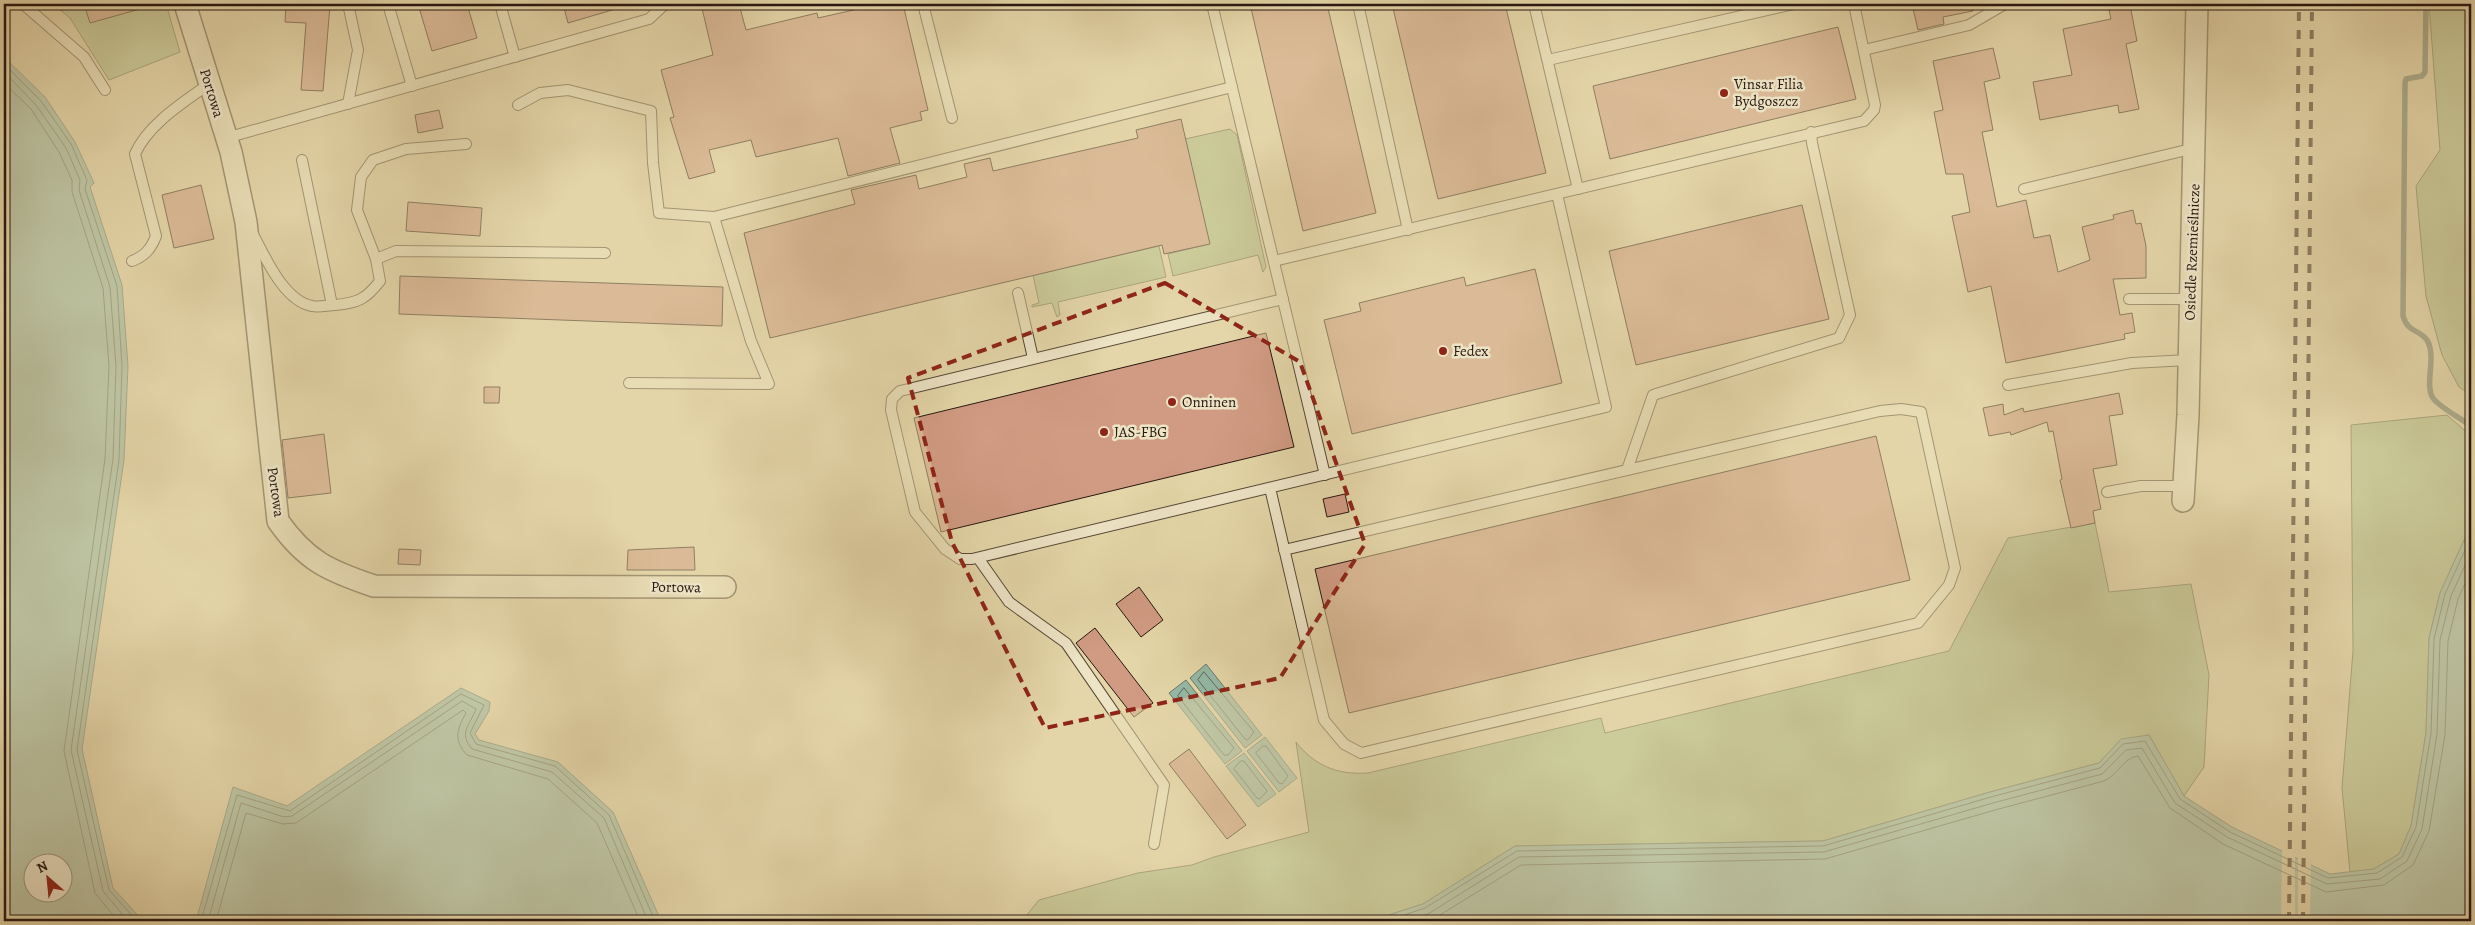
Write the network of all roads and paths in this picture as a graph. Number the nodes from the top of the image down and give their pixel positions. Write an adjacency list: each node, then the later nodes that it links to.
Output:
1 (23, 4): 21 (lane)
2 (185, 4): 18 (street, Portowa)
3 (348, 4): 22 (lane)
4 (388, 4): 19 (lane)
5 (500, 4): 16 (lane)
6 (665, 4): 16 (lane)
7 (923, 4): 24 (lane)
8 (1212, 4): 20 (lane)
9 (1358, 4): 35 (lane)
10 (1534, 4): 17 (lane)
11 (1794, 4): 17 (lane)
12 (1854, 4): 15 (lane)
13 (2005, 4): 15 (lane)
14 (2197, 4): 28 (street, Osiedle Rzemieślnicze)
15 (1864, 50): 25 (lane)
16 (516, 57): 19 (lane)
17 (1548, 60): 31 (lane)
18 (210, 84): 26 (street, Portowa); 38 (lane)
19 (412, 86): 22 (lane)
20 (1232, 87): 33 (lane); 39 (lane)
21 (105, 90)
22 (348, 104): 26 (lane)
23 (518, 105): 33 (lane)
24 (952, 118)
25 (1811, 132): 31 (lane); 49 (lane)
26 (226, 138): 34 (street, Portowa)
27 (466, 144): 37 (lane)
28 (2195, 148): 30 (lane); 43 (street, Osiedle Rzemieślnicze)
29 (302, 160): 44 (lane)
30 (2024, 188)
31 (1578, 189): 32 (lane)
32 (1558, 194): 35 (lane); 50 (lane)
33 (714, 217): 47 (lane)
34 (246, 222): 44 (lane); 56 (street, Portowa)
35 (1408, 230): 39 (lane)
36 (605, 253): 37 (lane)
37 (376, 259): 44 (lane)
38 (132, 261)
39 (1274, 261): 41 (lane)
40 (1018, 293): 45 (lane)
41 (1283, 299): 45 (lane); 50 (lane)
42 (2129, 299): 43 (lane)
43 (2190, 299): 46 (street, Osiedle Rzemieślnicze)
44 (332, 305)
45 (1033, 358): 55 (lane)
46 (2188, 360): 48 (lane); 53 (street, Osiedle Rzemieślnicze)
47 (630, 384)
48 (2008, 385)
49 (1627, 470): 54 (lane); 54 (lane)
50 (1325, 475): 51 (lane)
51 (1270, 488): 54 (lane); 55 (lane)
52 (2107, 492): 53 (lane)
53 (2184, 493)
54 (1284, 550)
55 (978, 558): 57 (lane)
56 (725, 587)
57 (1154, 844)

